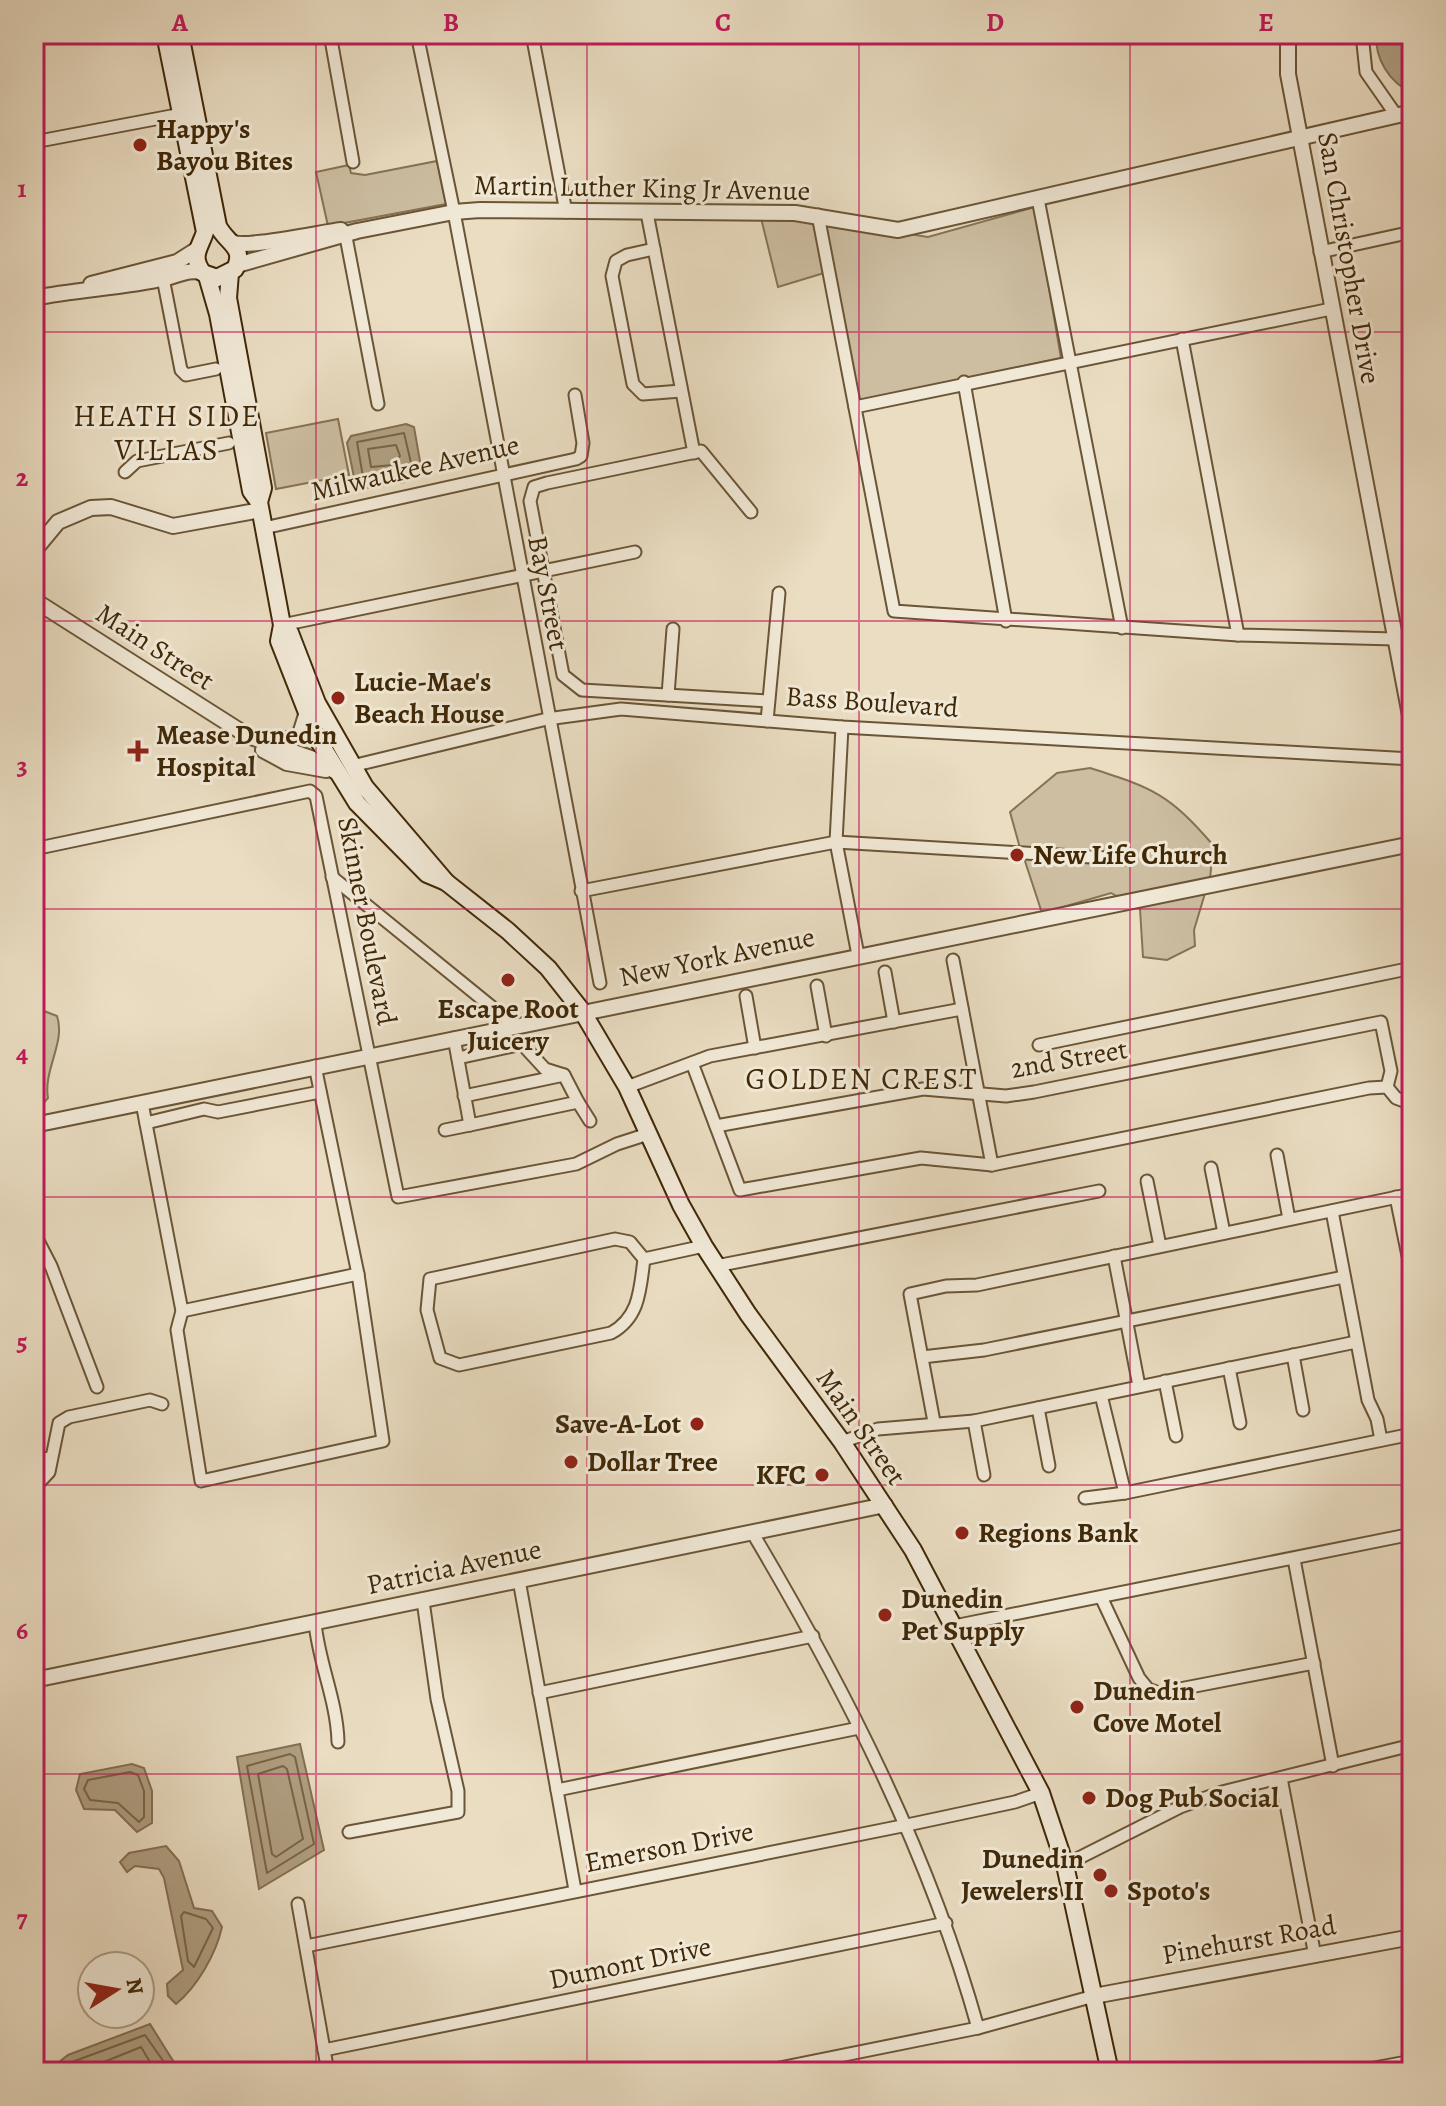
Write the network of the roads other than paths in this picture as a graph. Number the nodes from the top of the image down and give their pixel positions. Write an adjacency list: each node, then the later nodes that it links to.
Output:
1 (165, 34): 9 (main road)
2 (180, 34): 9 (main road)
3 (330, 34): 13 (street)
4 (417, 34): 15 (street, Bay Street)
5 (532, 34): 16 (street)
6 (1288, 34): 11 (street, San Christopher Drive)
7 (1362, 34): 10 (street)
8 (1412, 112): 10 (street, Martin Luther King Jr Avenue)
9 (188, 113): 12 (street); 21 (main road); 22 (main road)
10 (1396, 115): 11 (street, Martin Luther King Jr Avenue)
11 (1300, 135): 14 (street, Martin Luther King Jr Avenue); 24 (street, San Christopher Drive)
12 (34, 142)
13 (353, 162)
14 (1038, 199): 18 (street, Martin Luther King Jr Avenue); 32 (street)
15 (454, 212): 16 (street, Martin Luther King Jr Avenue); 20 (street, Martin Luther King Jr Avenue); 42 (street, Bay Street)
16 (566, 212): 17 (street, Martin Luther King Jr Avenue)
17 (647, 213): 18 (street, Martin Luther King Jr Avenue); 23 (street)
18 (818, 215): 38 (street)
19 (1412, 232): 24 (street)
20 (351, 234): 21 (street, Martin Luther King Jr Avenue); 25 (street, Martin Luther King Jr Avenue); 37 (street)
21 (229, 239): 22 (main road); 25 (main road)
22 (200, 243): 26 (main road); 28 (street)
23 (654, 249): 35 (street); 35 (street)
24 (1320, 252): 30 (street, San Christopher Drive)
25 (234, 269): 26 (main road); 43 (main road)
26 (205, 275): 27 (street); 43 (main road)
27 (163, 278): 28 (street); 33 (street)
28 (85, 288): 29 (street)
29 (34, 298)
30 (1331, 309): 31 (street); 57 (street, San Christopher Drive)
31 (1182, 339): 32 (street); 56 (street)
32 (1070, 361): 34 (street); 54 (street)
33 (216, 369)
34 (964, 382): 38 (street); 52 (street)
35 (681, 391): 40 (street)
36 (575, 395): 42 (street, Milwaukee Avenue)
37 (378, 404)
38 (855, 407): 52 (street)
39 (229, 443): 41 (street)
40 (697, 452): 44 (street); 48 (street)
41 (125, 472)
42 (502, 478): 45 (street, Milwaukee Avenue); 49 (street, Bay Street)
43 (260, 506): 45 (main road); 46 (street)
44 (751, 512)
45 (264, 528): 53 (main road)
46 (34, 551)
47 (635, 552): 48 (street)
48 (543, 570): 49 (street); 58 (street)
49 (520, 576): 53 (street); 61 (street, Bay Street)
50 (779, 593): 59 (street)
51 (34, 600): 65 (street, Main Street)
52 (1006, 621): 54 (street)
53 (282, 625): 60 (main road); 67 (main road)
54 (1122, 628): 56 (street)
55 (673, 629): 58 (street)
56 (1238, 635): 57 (street)
57 (1395, 639): 63 (street, San Christopher Drive)
58 (668, 695): 59 (street)
59 (768, 701): 62 (street)
60 (306, 715): 65 (street); 68 (main road)
61 (547, 719): 62 (street, Bass Boulevard); 67 (street, Bass Boulevard); 75 (street, Bay Street)
62 (767, 721): 64 (street, Bass Boulevard)
63 (1412, 726)
64 (842, 727): 66 (street, Bass Boulevard); 69 (street)
65 (248, 736): 68 (street, Main Street)
66 (1412, 759)
67 (352, 766): 68 (street, Bass Boulevard); 74 (main road, Main Street)
68 (336, 772): 74 (main road, Main Street)
69 (836, 842): 72 (street); 75 (street); 76 (street)
70 (1412, 844): 76 (street, New York Avenue)
71 (34, 849): 73 (street, Skinner Boulevard)
72 (1125, 859)
73 (332, 877): 86 (street); 91 (street, Skinner Boulevard)
74 (446, 882): 84 (main road, Main Street)
75 (581, 891): 80 (street, Bay Street)
76 (858, 955): 84 (street, New York Avenue)
77 (953, 960): 83 (street)
78 (1412, 968): 89 (street)
79 (885, 972): 85 (street)
80 (600, 983)
81 (817, 986): 87 (street)
82 (746, 996): 90 (street)
83 (962, 1009): 85 (street); 99 (street)
84 (582, 1011): 86 (street, New York Avenue); 96 (main road, Main Street)
85 (894, 1022): 87 (street)
86 (514, 1025): 88 (street, New York Avenue)
87 (826, 1036): 90 (street)
88 (454, 1038): 91 (street, New York Avenue); 92 (street)
89 (1039, 1045)
90 (755, 1048): 93 (street)
91 (366, 1056): 94 (street, New York Avenue); 110 (street, Skinner Boulevard)
92 (458, 1058): 95 (street); 100 (street)
93 (692, 1063): 96 (street); 108 (street)
94 (315, 1066): 98 (street); 102 (street, New York Avenue)
95 (564, 1075): 100 (street); 101 (street)
96 (627, 1087): 110 (main road, Main Street)
97 (1387, 1087): 99 (street, 2nd Street); 103 (street); 112 (street)
98 (320, 1092): 105 (street); 128 (street)
99 (978, 1093): 108 (street, 2nd Street); 112 (street)
100 (464, 1096): 107 (street)
101 (578, 1102): 104 (street); 107 (street)
102 (142, 1103): 105 (street); 106 (street, New York Avenue)
103 (1412, 1104)
104 (590, 1121)
105 (146, 1123): 130 (street)
106 (34, 1125)
107 (470, 1125): 109 (street)
108 (716, 1126): 112 (street)
109 (445, 1130)
110 (648, 1134): 122 (main road, Main Street)
111 (1277, 1155): 119 (street)
112 (992, 1165)
113 (1211, 1168): 121 (street)
114 (1147, 1181): 123 (street)
115 (1099, 1191): 127 (street)
116 (1412, 1194): 117 (street)
117 (1396, 1197): 118 (street); 125 (street)
118 (1332, 1211): 119 (street); 129 (street)
119 (1289, 1219): 121 (street)
120 (34, 1233): 138 (street)
121 (1224, 1233): 123 (street)
122 (704, 1246): 126 (street); 127 (main road, Main Street)
123 (1160, 1246): 124 (street)
124 (1114, 1256): 131 (street); 134 (street)
125 (1408, 1256)
126 (644, 1259): 126 (street)
127 (716, 1266): 149 (main road, Main Street)
128 (358, 1274): 130 (street); 130 (street)
129 (1344, 1277): 131 (street); 132 (street)
130 (182, 1311)
131 (1126, 1322): 134 (street); 137 (street)
132 (1356, 1342): 133 (street); 148 (street)
133 (1293, 1355): 135 (street); 142 (street)
134 (922, 1357): 144 (street)
135 (1229, 1368): 136 (street); 145 (street)
136 (1165, 1381): 137 (street); 147 (street)
137 (1139, 1386): 139 (street)
138 (97, 1387)
139 (1101, 1395): 141 (street); 155 (street)
140 (162, 1404): 150 (street)
141 (1038, 1408): 143 (street); 152 (street)
142 (1303, 1410)
143 (974, 1421): 144 (street); 153 (street)
144 (934, 1422): 149 (street)
145 (1240, 1423)
146 (1412, 1434): 148 (street)
147 (1176, 1436)
148 (1381, 1440): 155 (street)
149 (842, 1442): 157 (main road, Main Street)
150 (51, 1458): 151 (street); 154 (street)
151 (34, 1460)
152 (1049, 1466)
153 (984, 1475)
154 (34, 1488)
155 (1125, 1493): 156 (street)
156 (1085, 1498)
157 (885, 1505): 158 (street, Patricia Avenue); 165 (main road, Main Street)
158 (752, 1532): 161 (street, Patricia Avenue); 166 (street)
159 (1412, 1534): 160 (street)
160 (1294, 1559): 162 (street); 167 (street)
161 (519, 1580): 163 (street, Patricia Avenue); 169 (street)
162 (1102, 1599): 165 (street); 167 (street)
163 (423, 1601): 164 (street, Patricia Avenue); 178 (street)
164 (315, 1623): 168 (street, Patricia Avenue); 171 (street)
165 (954, 1626): 176 (main road, Main Street)
166 (813, 1636): 169 (street); 170 (street)
167 (1314, 1663): 173 (street)
168 (34, 1680)
169 (539, 1693): 175 (street)
170 (859, 1728): 175 (street); 177 (street)
171 (338, 1742)
172 (1412, 1745): 173 (street)
173 (1333, 1766): 174 (street)
174 (1281, 1778): 179 (street); 185 (street)
175 (557, 1790): 180 (street)
176 (1041, 1793): 177 (street, Emerson Drive); 179 (main road, Main Street)
177 (907, 1825): 180 (street, Emerson Drive); 182 (street)
178 (349, 1832)
179 (1065, 1865): 187 (main road, Main Street)
180 (575, 1890): 184 (street, Emerson Drive)
181 (298, 1904): 184 (street)
182 (946, 1923): 188 (street); 189 (street, Dumont Drive)
183 (1410, 1937): 185 (street, Pinehurst Road); 186 (street)
184 (306, 1946): 189 (street)
185 (1315, 1956): 187 (street, Pinehurst Road)
186 (1412, 1961)
187 (1094, 1996): 188 (street); 193 (main road, Main Street)
188 (978, 2028): 192 (street)
189 (324, 2050): 191 (street)
190 (1412, 2061): 194 (street)
191 (328, 2072)
192 (760, 2072)
193 (1110, 2072)
194 (1353, 2072)

